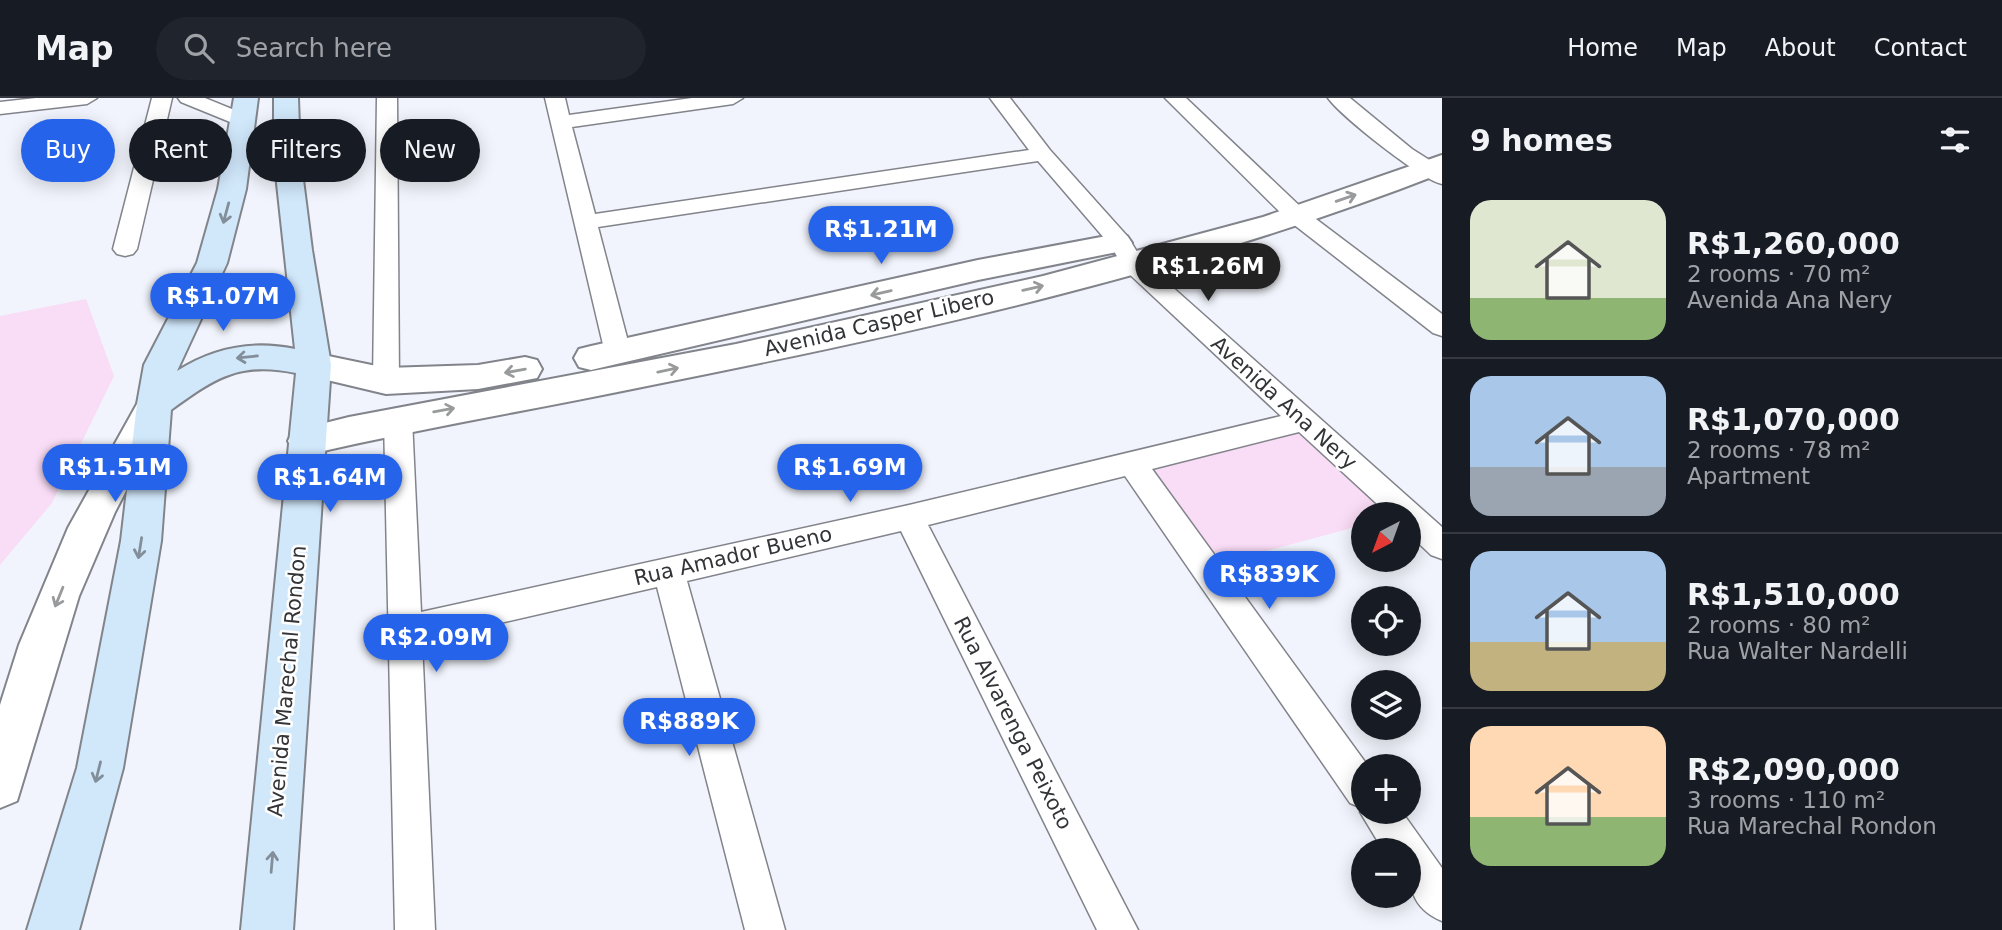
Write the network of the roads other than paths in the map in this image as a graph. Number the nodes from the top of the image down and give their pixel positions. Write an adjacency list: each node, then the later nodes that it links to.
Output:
1 (87, 98): 11 (street)
2 (162, 98): 19 (street)
3 (188, 98): 12 (street)
4 (286, 98): 23 (main road, Avenida Marechal Rondon)
5 (387, 98): 24 (street)
6 (555, 98): 13 (street)
7 (733, 98): 13 (street)
8 (1000, 98): 15 (street, Avenida Ana Nery)
9 (1175, 98): 17 (street)
10 (1338, 98): 16 (street)
11 (0, 108)
12 (244, 109): 25 (main road, one-way to 25)
13 (563, 122): 18 (street)
14 (1442, 139): 16 (street, Avenida Casper Libero)
15 (1044, 154): 18 (street); 20 (street, Avenida Ana Nery)
16 (1429, 166): 17 (street, Avenida Casper Libero)
17 (1285, 206): 20 (street, Avenida Casper Libero); 21 (street)
18 (585, 222): 22 (street)
19 (125, 249)
20 (1126, 254): 22 (street, Avenida Casper Libero, one-way to 22); 26 (street, Avenida Casper Libero, one-way to 20); 27 (street, Avenida Ana Nery)
21 (1442, 327)
22 (618, 353): 24 (street, Avenida Casper Libero, one-way to 24)
23 (314, 365): 24 (street, Avenida Casper Libero); 25 (main road, one-way to 25); 28 (main road, Avenida Marechal Rondon)
24 (386, 381)
25 (154, 404): 37 (street, one-way to 37); 40 (main road, one-way to 40)
26 (398, 419): 28 (street, Avenida Casper Libero); 35 (street)
27 (1303, 421): 29 (street, Rua Amador Bueno); 30 (street, Avenida Ana Nery)
28 (306, 441): 41 (main road, Avenida Marechal Rondon, one-way to 28)
29 (1131, 462): 31 (street, Rua Amador Bueno); 36 (street)
30 (1393, 502)
31 (909, 517): 34 (street, Rua Amador Bueno); 44 (street, Rua Alvarenga Peixoto)
32 (1421, 527): 33 (street, Avenida Ana Nery)
33 (1442, 546)
34 (668, 570): 35 (street, Rua Amador Bueno); 43 (street)
35 (407, 630): 42 (street)
36 (1351, 773)
37 (0, 784)
38 (1421, 872): 39 (street)
39 (1442, 901)
40 (53, 930)
41 (267, 930)
42 (415, 930)
43 (765, 930)
44 (1118, 930)

